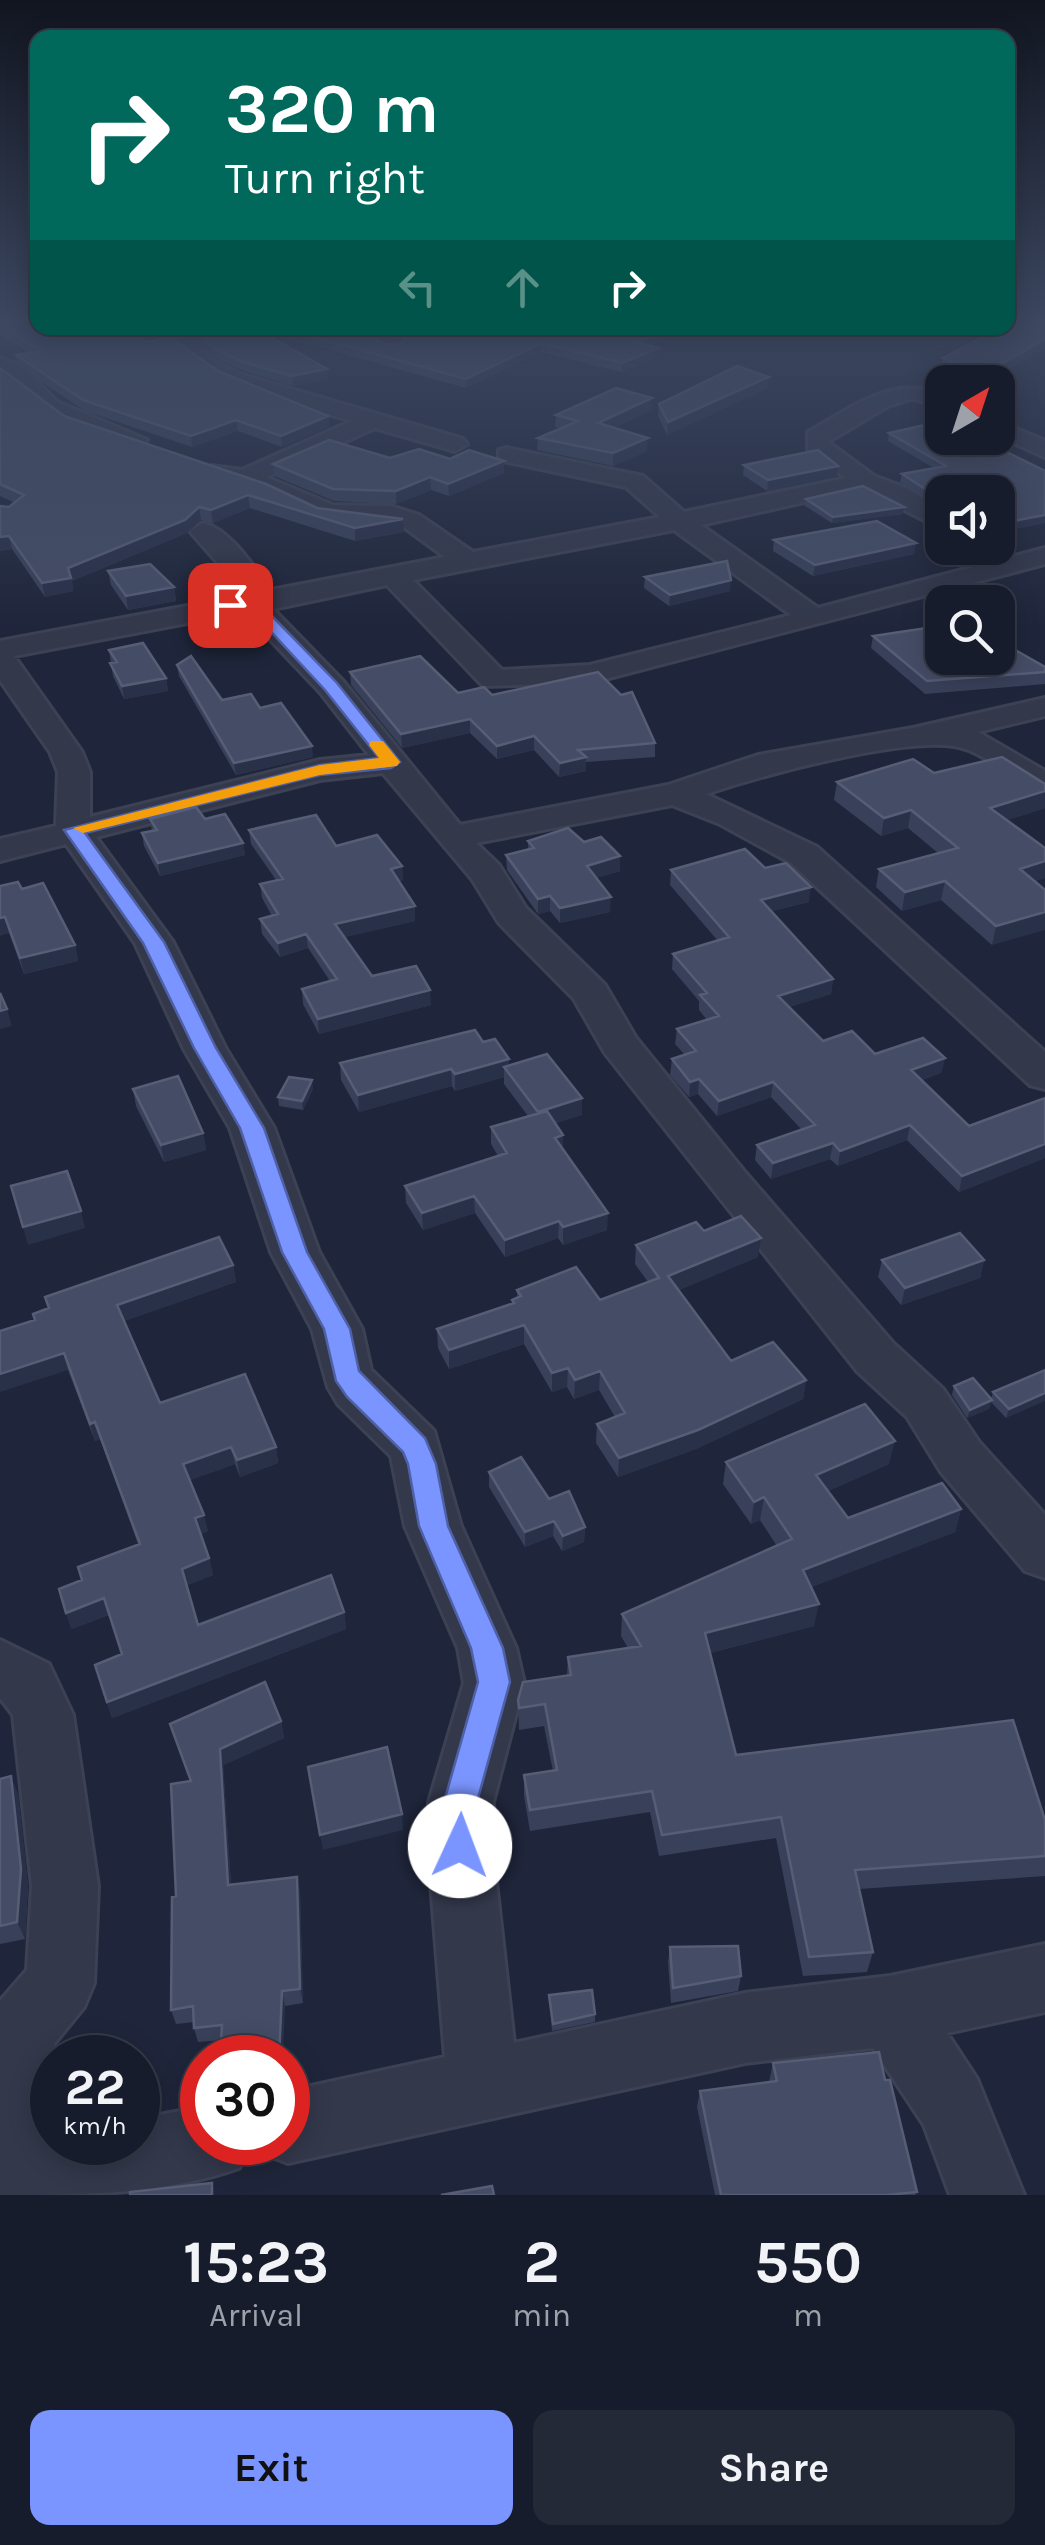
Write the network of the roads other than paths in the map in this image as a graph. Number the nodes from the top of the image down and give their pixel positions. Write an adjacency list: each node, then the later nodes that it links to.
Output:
1 (97, 425): 7 (street)
2 (361, 425): 11 (street)
3 (392, 425): 6 (street)
4 (837, 425): 12 (street)
5 (1015, 436): 8 (street)
6 (455, 444)
7 (161, 450)
8 (1045, 450)
9 (507, 455): 14 (street)
10 (200, 463): 11 (street)
11 (240, 478): 16 (street)
12 (865, 481): 13 (street); 14 (street)
13 (925, 511)
14 (679, 521): 16 (street); 20 (street)
15 (203, 531): 19 (street)
16 (466, 560): 18 (street)
17 (985, 565): 20 (street)
18 (392, 574): 19 (street); 20 (street)
19 (250, 605): 21 (street); 25 (street)
20 (811, 616)
21 (0, 650)
22 (0, 658): 28 (street)
23 (1045, 707): 24 (street)
24 (986, 731): 26 (street); 27 (street)
25 (391, 762): 28 (street); 29 (street)
26 (1045, 786)
27 (675, 794): 29 (street); 31 (street)
28 (73, 830): 30 (street); 36 (street)
29 (451, 838): 32 (street)
30 (0, 850)
31 (1045, 1074)
32 (1045, 1554)
33 (0, 1667): 39 (street)
34 (1045, 1978): 35 (street)
35 (890, 2011): 36 (street); 40 (street)
36 (483, 2088): 37 (street)
37 (310, 2123)
38 (180, 2149): 39 (street)
39 (18, 2181)
40 (988, 2195)

